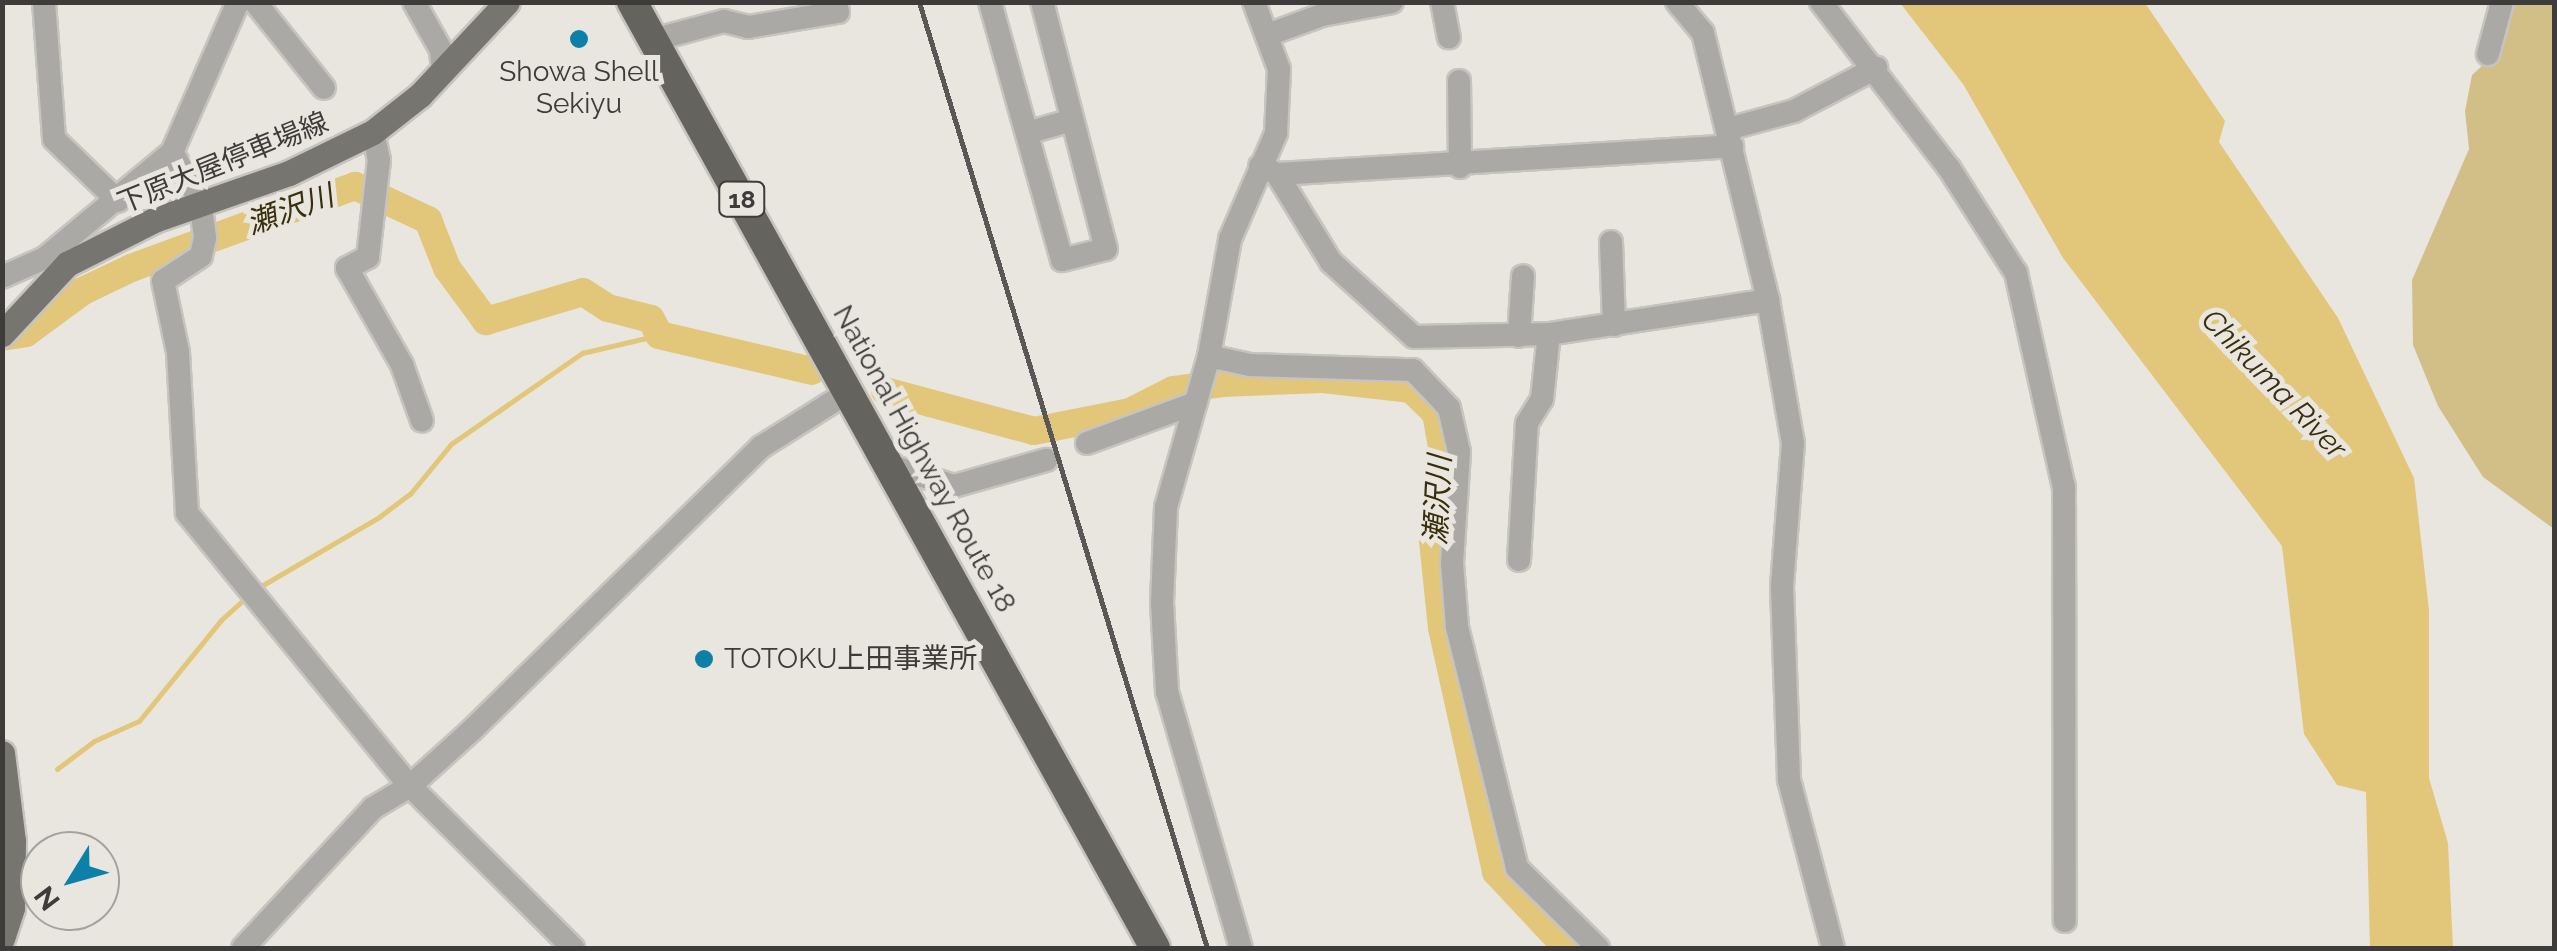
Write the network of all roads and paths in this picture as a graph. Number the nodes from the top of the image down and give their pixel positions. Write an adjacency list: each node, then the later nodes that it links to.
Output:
1 (44, 2): 31 (street)
2 (238, 2): 28 (street)
3 (255, 2): 23 (street)
4 (414, 2): 21 (street)
5 (508, 2): 21 (main road, 下原大屋停車場線)
6 (632, 2): 18 (highway, National Highway Route 18 / 18)
7 (836, 2): 18 (street)
8 (990, 2): 26 (street)
9 (1042, 2): 24 (street)
10 (1254, 2): 16 (street)
11 (1392, 2): 16 (street)
12 (1442, 2): 17 (street)
13 (1677, 2): 27 (street)
14 (1821, 2): 20 (street)
15 (2502, 2): 19 (street)
16 (1270, 34): 30 (street)
17 (1449, 38)
18 (653, 40): 42 (highway, National Highway Route 18 / 18)
19 (2488, 54)
20 (1876, 68): 27 (street); 51 (street)
21 (443, 72): 25 (main road, 下原大屋停車場線)
22 (1459, 81): 29 (street)
23 (324, 88)
24 (1072, 120): 26 (street); 26 (street)
25 (374, 132): 32 (main road, 下原大屋停車場線); 44 (street)
26 (1027, 133)
27 (1730, 137): 29 (street); 36 (street)
28 (172, 152): 31 (street); 32 (street)
29 (1460, 167): 30 (street)
30 (1269, 170): 40 (street); 41 (street)
31 (118, 201): 35 (street)
32 (200, 201): 38 (main road, 下原大屋停車場線); 50 (street)
33 (1611, 242): 37 (street)
34 (1523, 276): 40 (street)
35 (2, 277)
36 (1768, 300): 37 (street); 58 (street)
37 (1614, 325): 39 (street)
38 (7, 327)
39 (1549, 334): 40 (street); 48 (street)
40 (1520, 336)
41 (1207, 362): 43 (street); 57 (street)
42 (850, 392): 47 (highway, National Highway Route 18 / 18); 50 (street)
43 (1197, 399): 45 (street); 56 (street)
44 (422, 421)
45 (1087, 443)
46 (1046, 460): 47 (street)
47 (891, 466): 55 (highway, National Highway Route 18 / 18)
48 (1519, 560)
49 (2, 752): 52 (main road)
50 (410, 786): 53 (street); 54 (street)
51 (2065, 921)
52 (2, 938)
53 (243, 948)
54 (573, 948)
55 (1156, 948)
56 (1241, 948)
57 (1598, 948)
58 (1833, 948)

